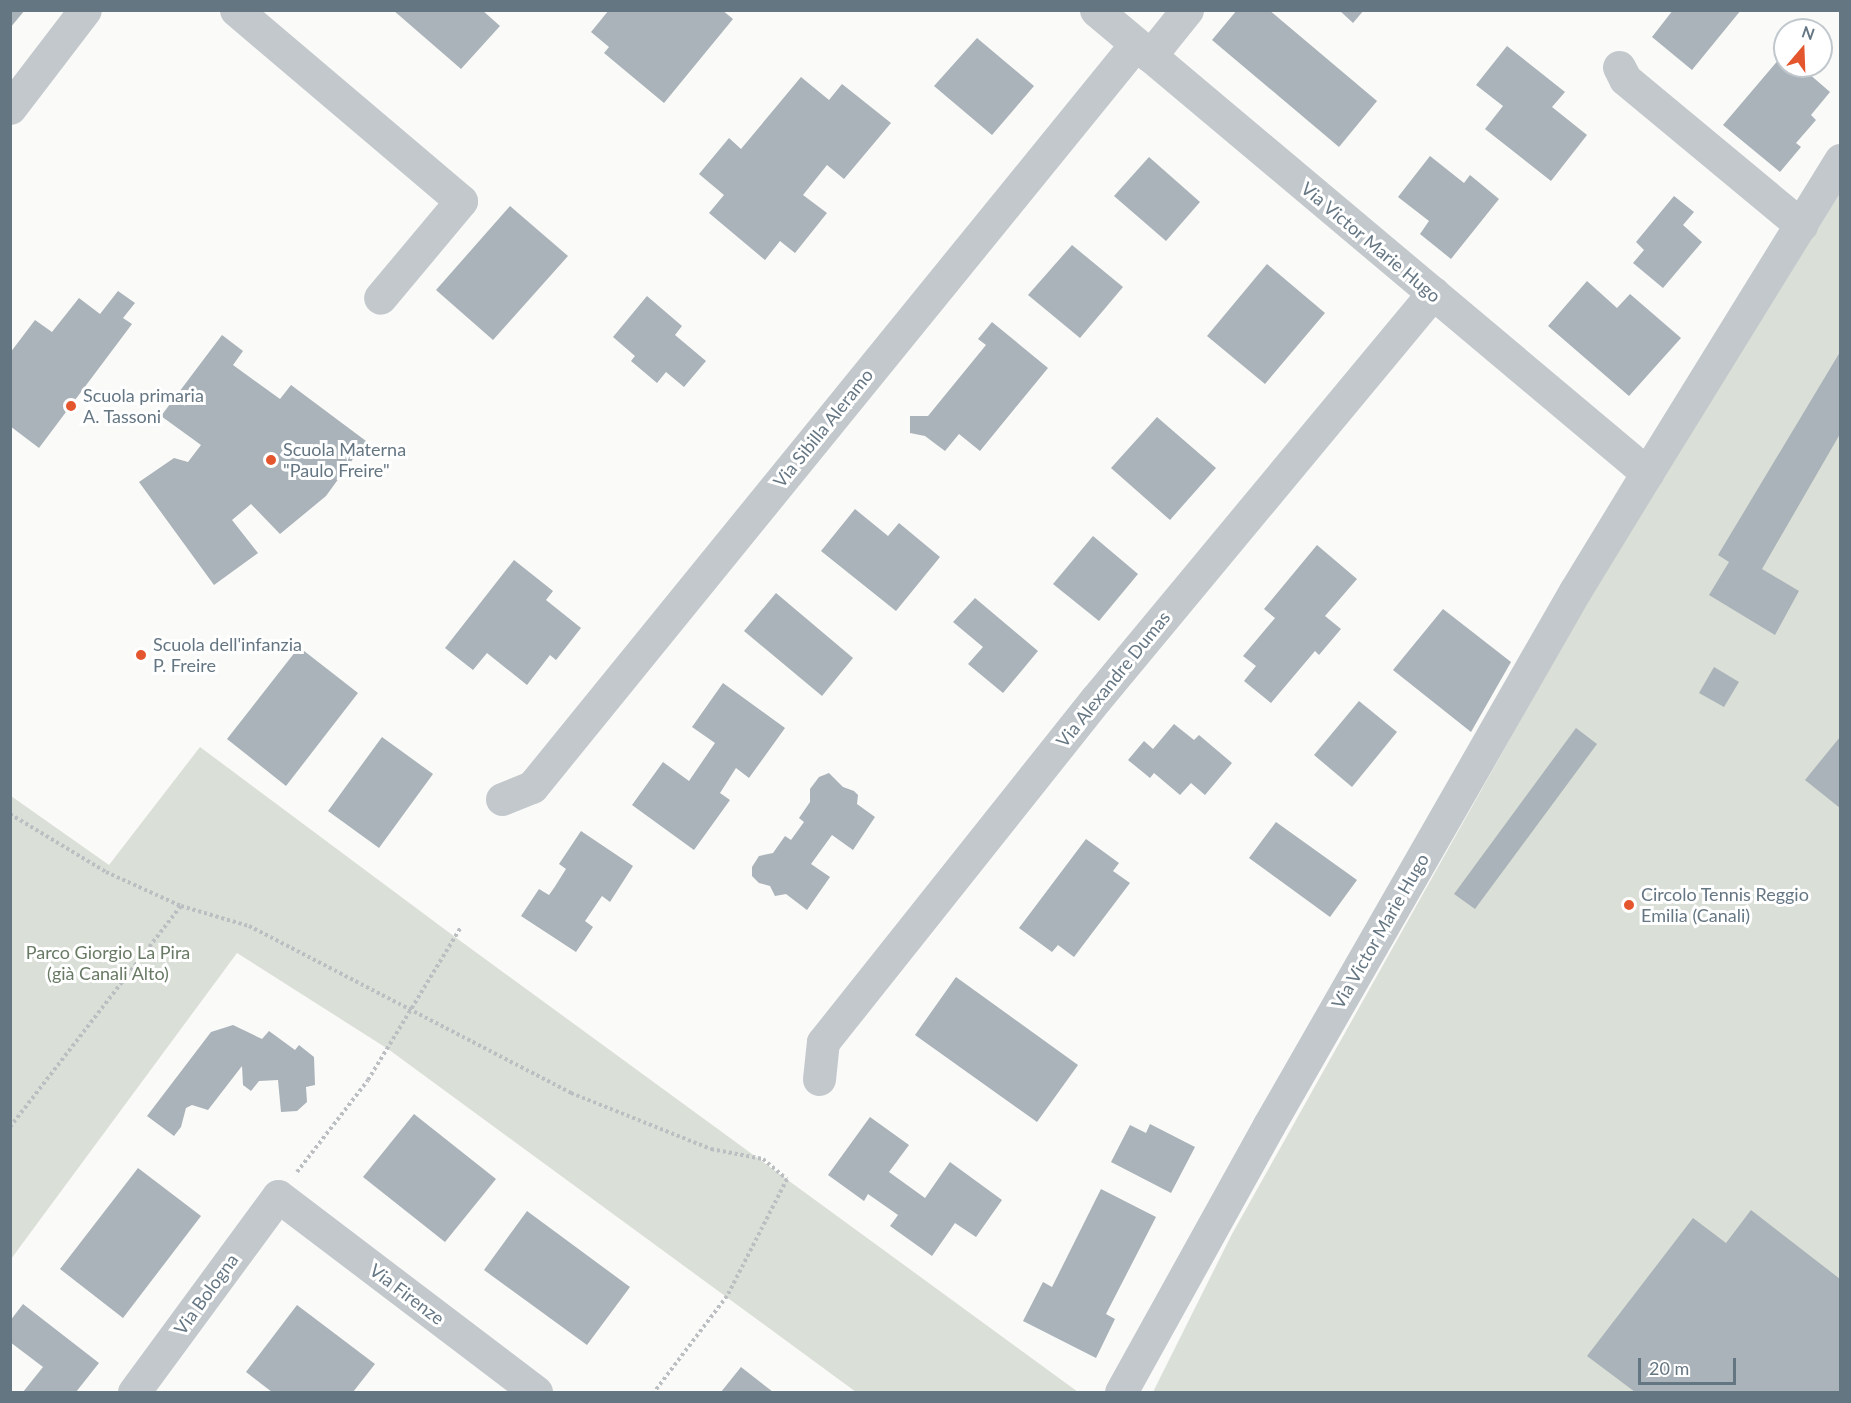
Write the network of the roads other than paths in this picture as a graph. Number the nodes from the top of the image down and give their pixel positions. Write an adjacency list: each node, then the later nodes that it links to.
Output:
1 (85, 10): 7 (street)
2 (236, 10): 11 (street)
3 (1096, 10): 5 (street, Via Victor Marie Hugo)
4 (1187, 10): 5 (street, Via Sibilla Aleramo)
5 (1143, 50): 10 (street, Via Victor Marie Hugo); 13 (street, Via Sibilla Aleramo)
6 (1618, 67): 9 (street)
7 (10, 108)
8 (1840, 159): 9 (street, Via Victor Marie Hugo)
9 (1801, 225): 12 (street, Via Victor Marie Hugo)
10 (1433, 293): 12 (street, Via Victor Marie Hugo); 14 (street, Via Alexandre Dumas)
11 (380, 298)
12 (1647, 472): 18 (street, Via Victor Marie Hugo)
13 (502, 799)
14 (819, 1079)
15 (278, 1196): 16 (street, Via Bologna); 17 (street, Via Firenze)
16 (134, 1392)
17 (536, 1392)
18 (1121, 1392)

